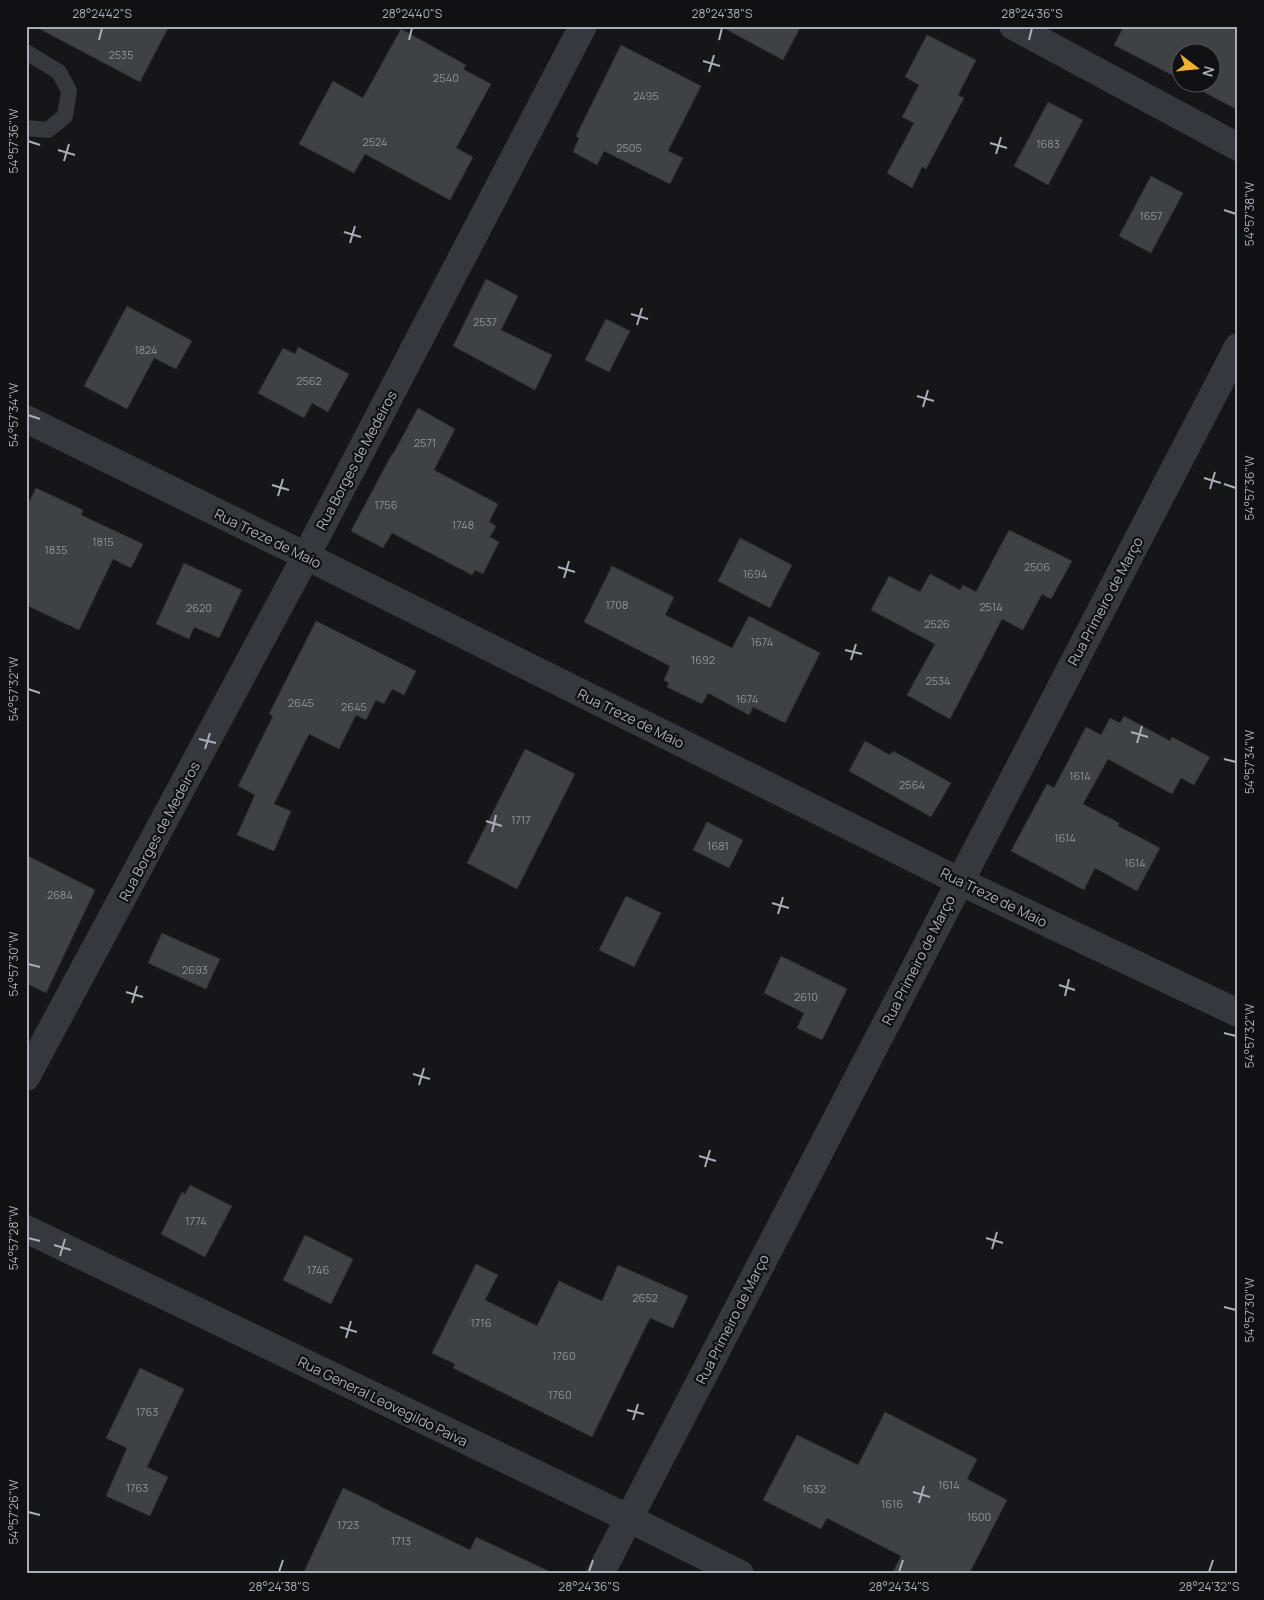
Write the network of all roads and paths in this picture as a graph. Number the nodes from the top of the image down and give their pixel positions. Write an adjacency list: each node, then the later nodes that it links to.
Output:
1 (583, 26): 8 (street, Rua Borges de Medeiros)
2 (1013, 26): 5 (street)
3 (26, 52): 4 (lane)
4 (26, 128)
5 (1238, 147)
6 (1238, 347): 9 (street, Rua Primeiro de Março)
7 (26, 419): 8 (street, Rua Treze de Maio)
8 (306, 556): 9 (street, Rua Treze de Maio); 11 (street, Rua Borges de Medeiros)
9 (960, 881): 10 (street, Rua Treze de Maio); 13 (street, Rua Primeiro de Março)
10 (1238, 1013)
11 (26, 1077)
12 (26, 1229): 13 (street, Rua General Leovegildo Paiva)
13 (628, 1518): 14 (street, Rua Primeiro de Março); 15 (street, Rua General Leovegildo Paiva)
14 (600, 1574)
15 (740, 1574)

